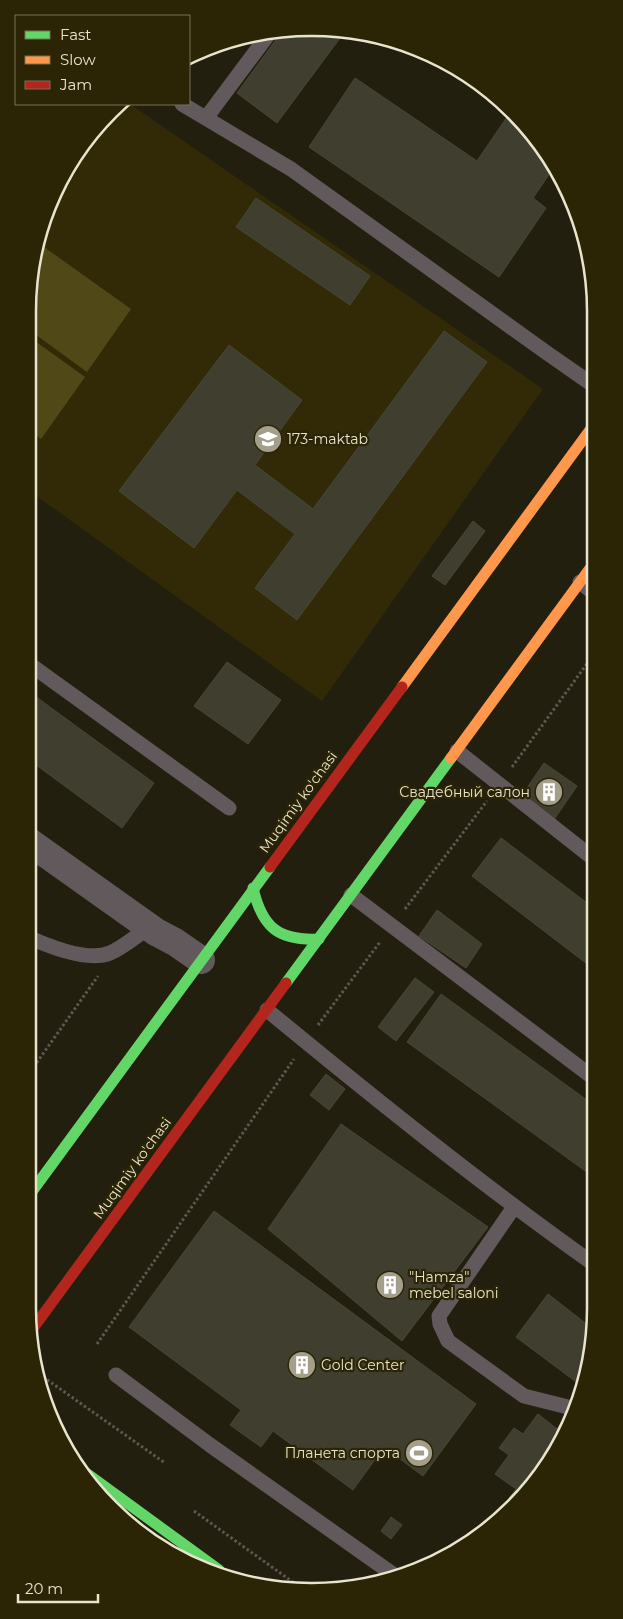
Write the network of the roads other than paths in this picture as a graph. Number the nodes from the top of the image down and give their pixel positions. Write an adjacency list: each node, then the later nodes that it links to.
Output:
1 (263, 41): 3 (lane)
2 (184, 105): 3 (lane)
3 (206, 118): 4 (lane)
4 (587, 381)
5 (587, 434): 14 (main road, Muqimiy ko'chasi)
6 (587, 572): 7 (main road, Muqimiy ko'chasi)
7 (580, 582): 8 (lane); 10 (main road, Muqimiy ko'chasi)
8 (587, 588)
9 (36, 669): 11 (lane)
10 (457, 752): 13 (lane); 15 (main road, Muqimiy ko'chasi)
11 (229, 808)
12 (36, 847): 16 (street)
13 (587, 854)
14 (253, 888): 17 (main road); 19 (main road, Muqimiy ko'chasi)
15 (351, 895): 17 (main road, Muqimiy ko'chasi); 21 (lane)
16 (150, 927): 18 (lane); 19 (street)
17 (319, 939): 20 (main road, Muqimiy ko'chasi)
18 (36, 941)
19 (201, 960): 22 (main road, Muqimiy ko'chasi)
20 (267, 1010): 23 (lane); 25 (main road, Muqimiy ko'chasi)
21 (587, 1073)
22 (36, 1186)
23 (514, 1207): 24 (lane); 27 (lane)
24 (587, 1259)
25 (37, 1324)
26 (116, 1375): 30 (lane)
27 (568, 1407)
28 (102, 1486): 29 (main road)
29 (210, 1563)
30 (389, 1571)

